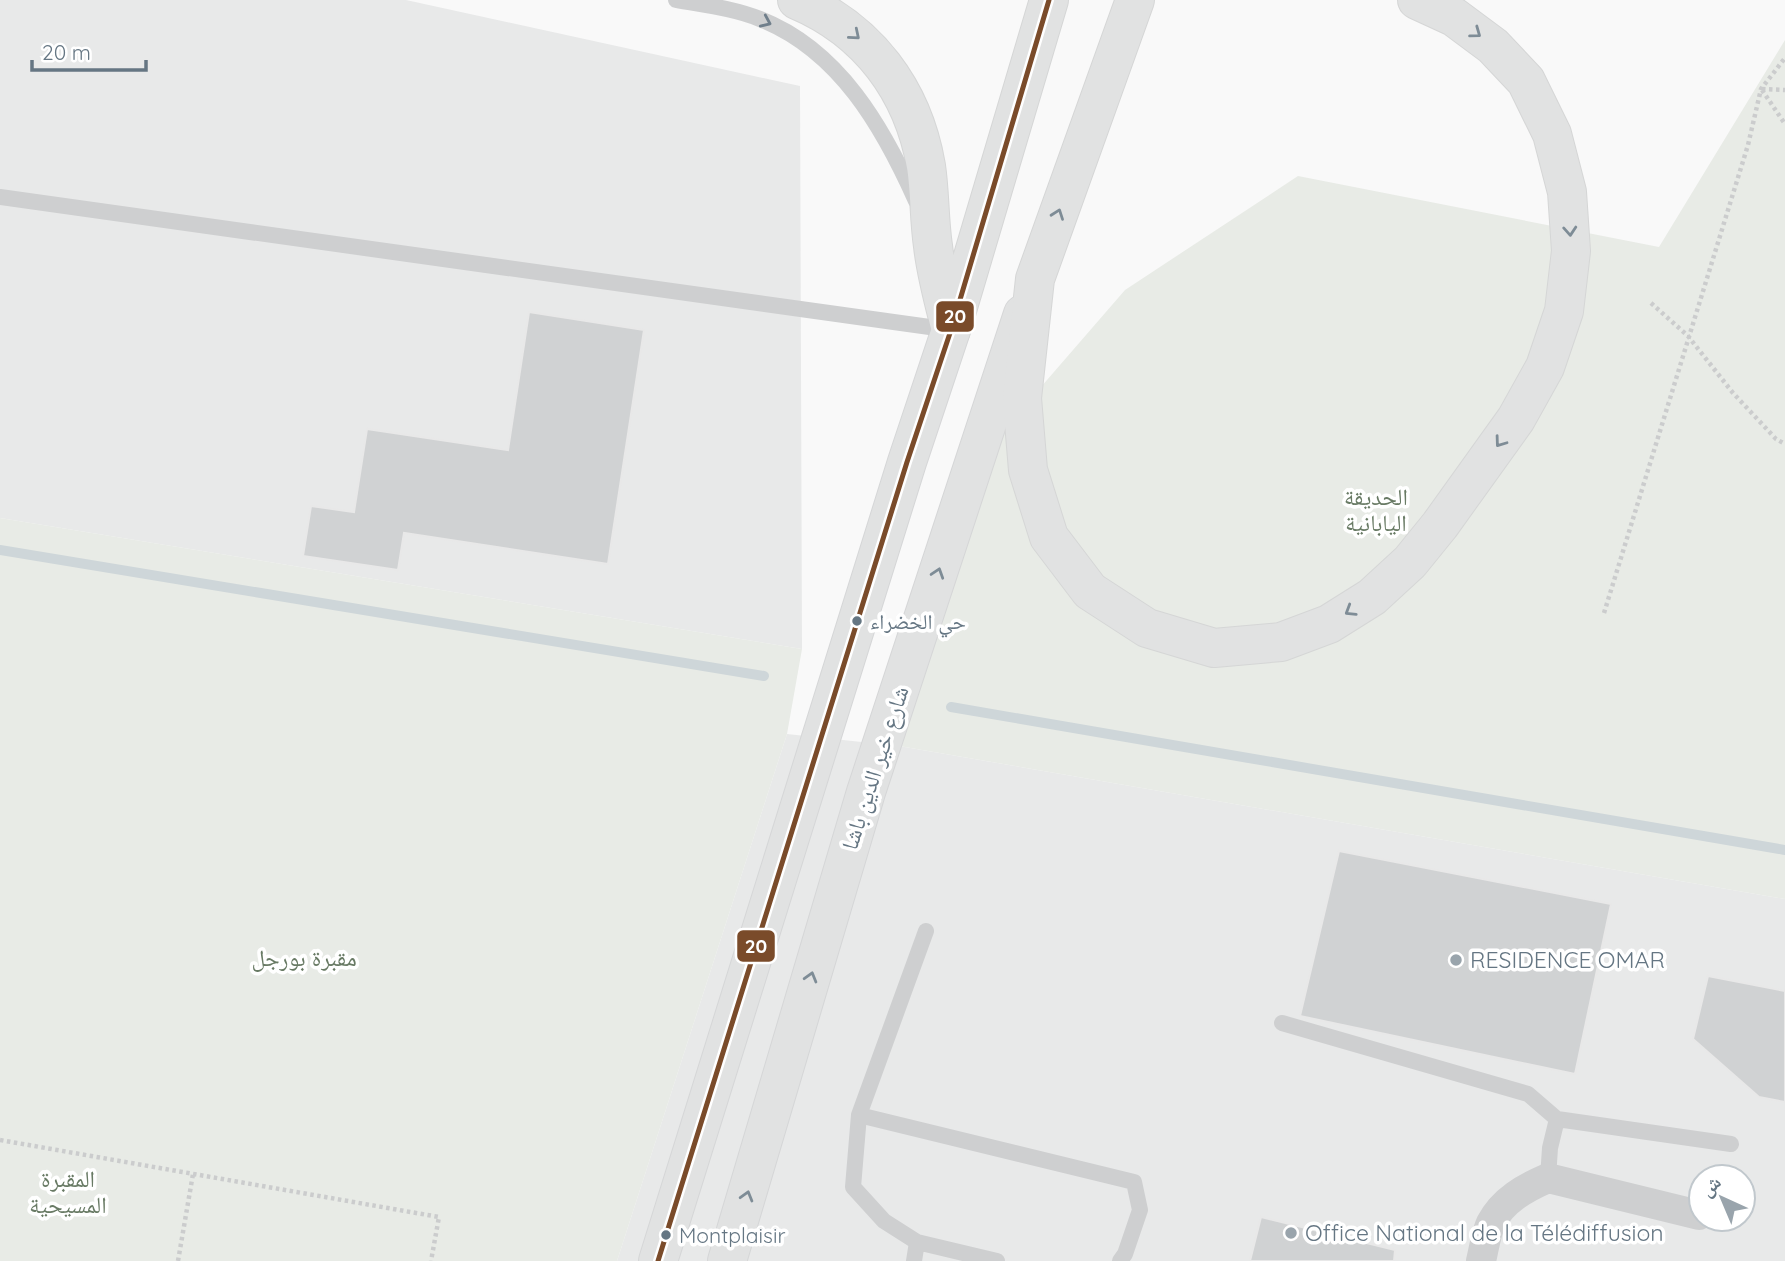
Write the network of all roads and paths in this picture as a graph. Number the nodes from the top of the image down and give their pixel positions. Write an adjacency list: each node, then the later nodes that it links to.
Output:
1 (676, 0): 11 (lane, one-way to 11)
2 (797, 0): 11 (main road, one-way to 11)
3 (1049, 0): 14 (main road)
4 (1136, 0): 12 (main road, one-way to 4)
5 (1417, 0): 12 (main road, one-way to 12)
6 (1785, 58): 7 (path)
7 (1761, 89): 8 (path); 9 (path); 15 (path)
8 (1785, 90)
9 (1785, 124)
10 (0, 197): 14 (lane)
11 (933, 247): 14 (main road)
12 (1035, 279): 31 (main road, شارع خير الدين باشا, one-way to 12)
13 (1651, 303): 15 (path)
14 (951, 330): 30 (main road)
15 (1688, 336): 16 (path); 17 (path)
16 (1785, 444)
17 (1604, 613)
18 (926, 931): 20 (lane)
19 (1282, 1023): 21 (lane)
20 (859, 1115): 27 (lane); 34 (lane)
21 (1557, 1119): 23 (lane); 25 (lane)
22 (0, 1140): 24 (path)
23 (1731, 1144)
24 (193, 1174): 28 (path); 29 (path)
25 (1548, 1178): 26 (street); 35 (street)
26 (1687, 1212)
27 (917, 1242): 32 (lane); 33 (lane)
28 (177, 1261)
29 (431, 1261)
30 (658, 1261)
31 (727, 1261)
32 (914, 1261)
33 (997, 1261)
34 (1120, 1261)
35 (1482, 1261)

